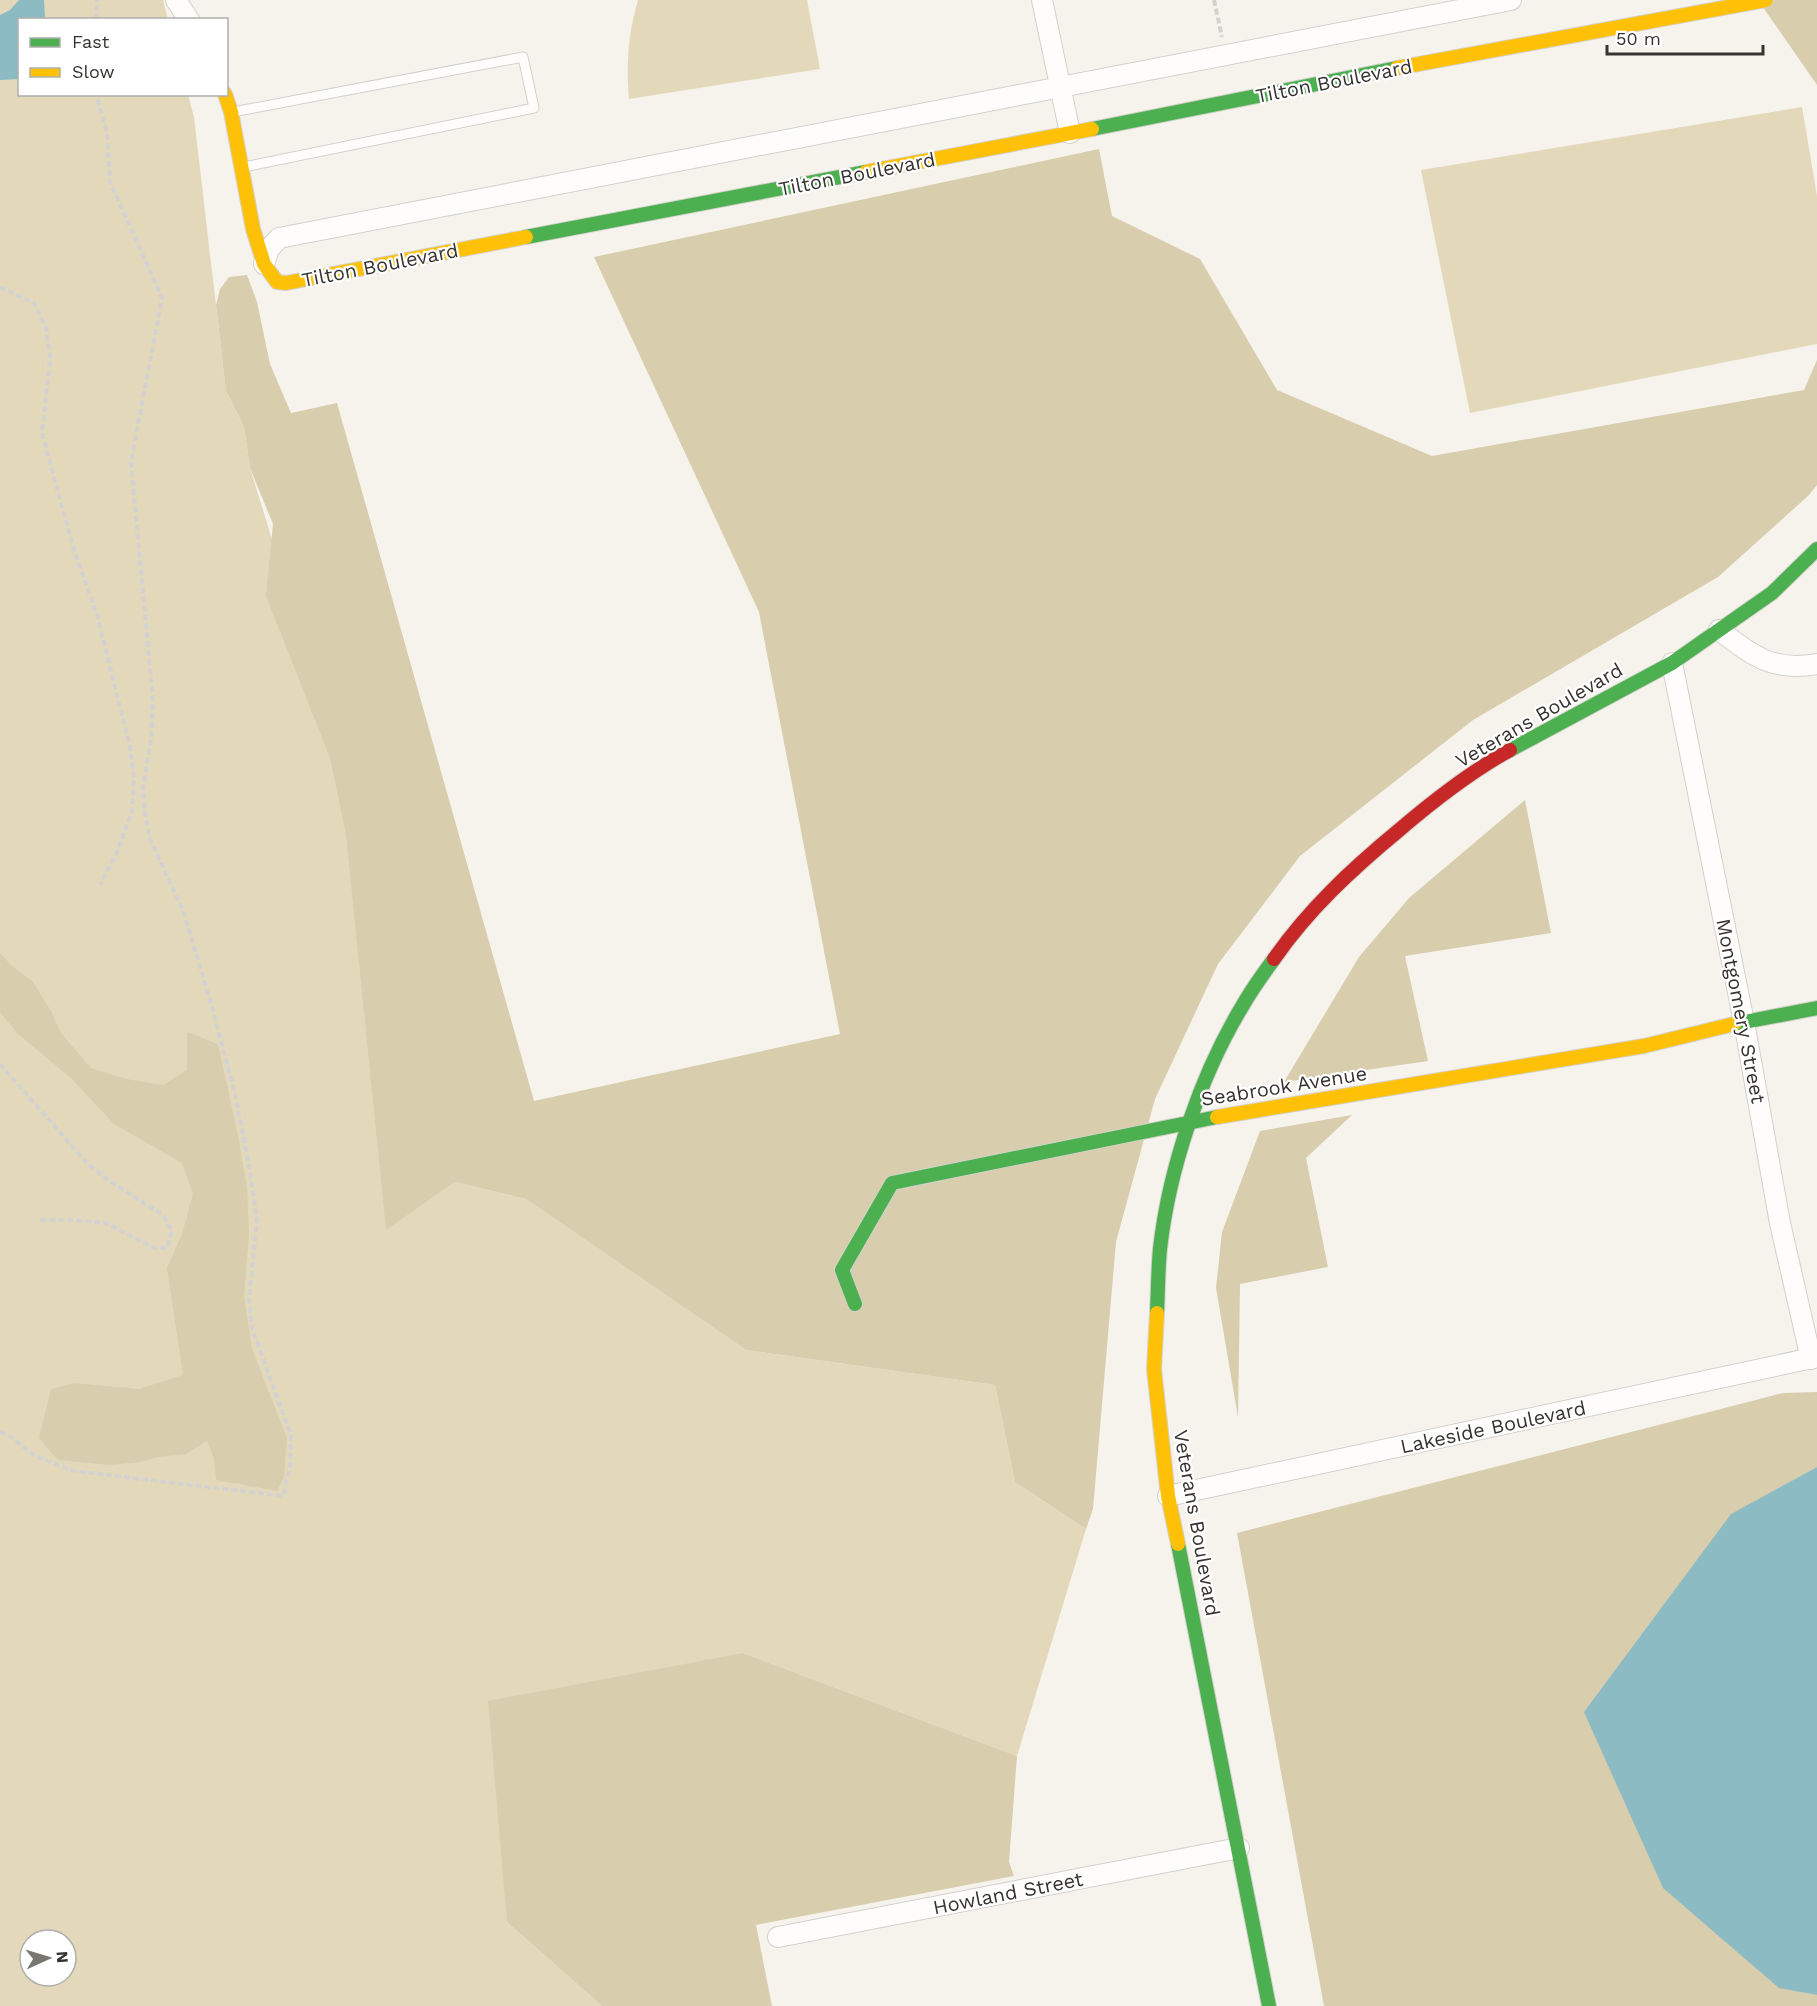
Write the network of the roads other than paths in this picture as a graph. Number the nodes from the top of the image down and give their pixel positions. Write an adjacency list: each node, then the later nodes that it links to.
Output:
1 (176, 0): 5 (street)
2 (1042, 0): 6 (street)
3 (1511, 0): 6 (street)
4 (1766, 0): 9 (street, Tilton Boulevard)
5 (188, 18)
6 (1060, 88): 9 (street); 11 (street)
7 (226, 96): 8 (street)
8 (231, 112): 10 (street); 10 (lane)
9 (1070, 133): 11 (street, Tilton Boulevard)
10 (242, 167): 11 (street)
11 (264, 264)
12 (1817, 549): 13 (street, Veterans Boulevard)
13 (1719, 630): 14 (street, Veterans Boulevard); 15 (street)
14 (1672, 663): 17 (street, Montgomery Street); 18 (street, Veterans Boulevard)
15 (1817, 664)
16 (1817, 1008): 17 (street, Seabrook Avenue)
17 (1744, 1022): 18 (street, Seabrook Avenue); 20 (street, Montgomery Street)
18 (1190, 1122): 19 (street, Seabrook Avenue); 21 (street, Veterans Boulevard)
19 (855, 1304)
20 (1814, 1358): 21 (street, Lakeside Boulevard)
21 (1168, 1496): 22 (street, Veterans Boulevard)
22 (1239, 1848): 23 (street, Howland Street); 24 (street, Veterans Boulevard)
23 (778, 1937)
24 (1269, 2006)

